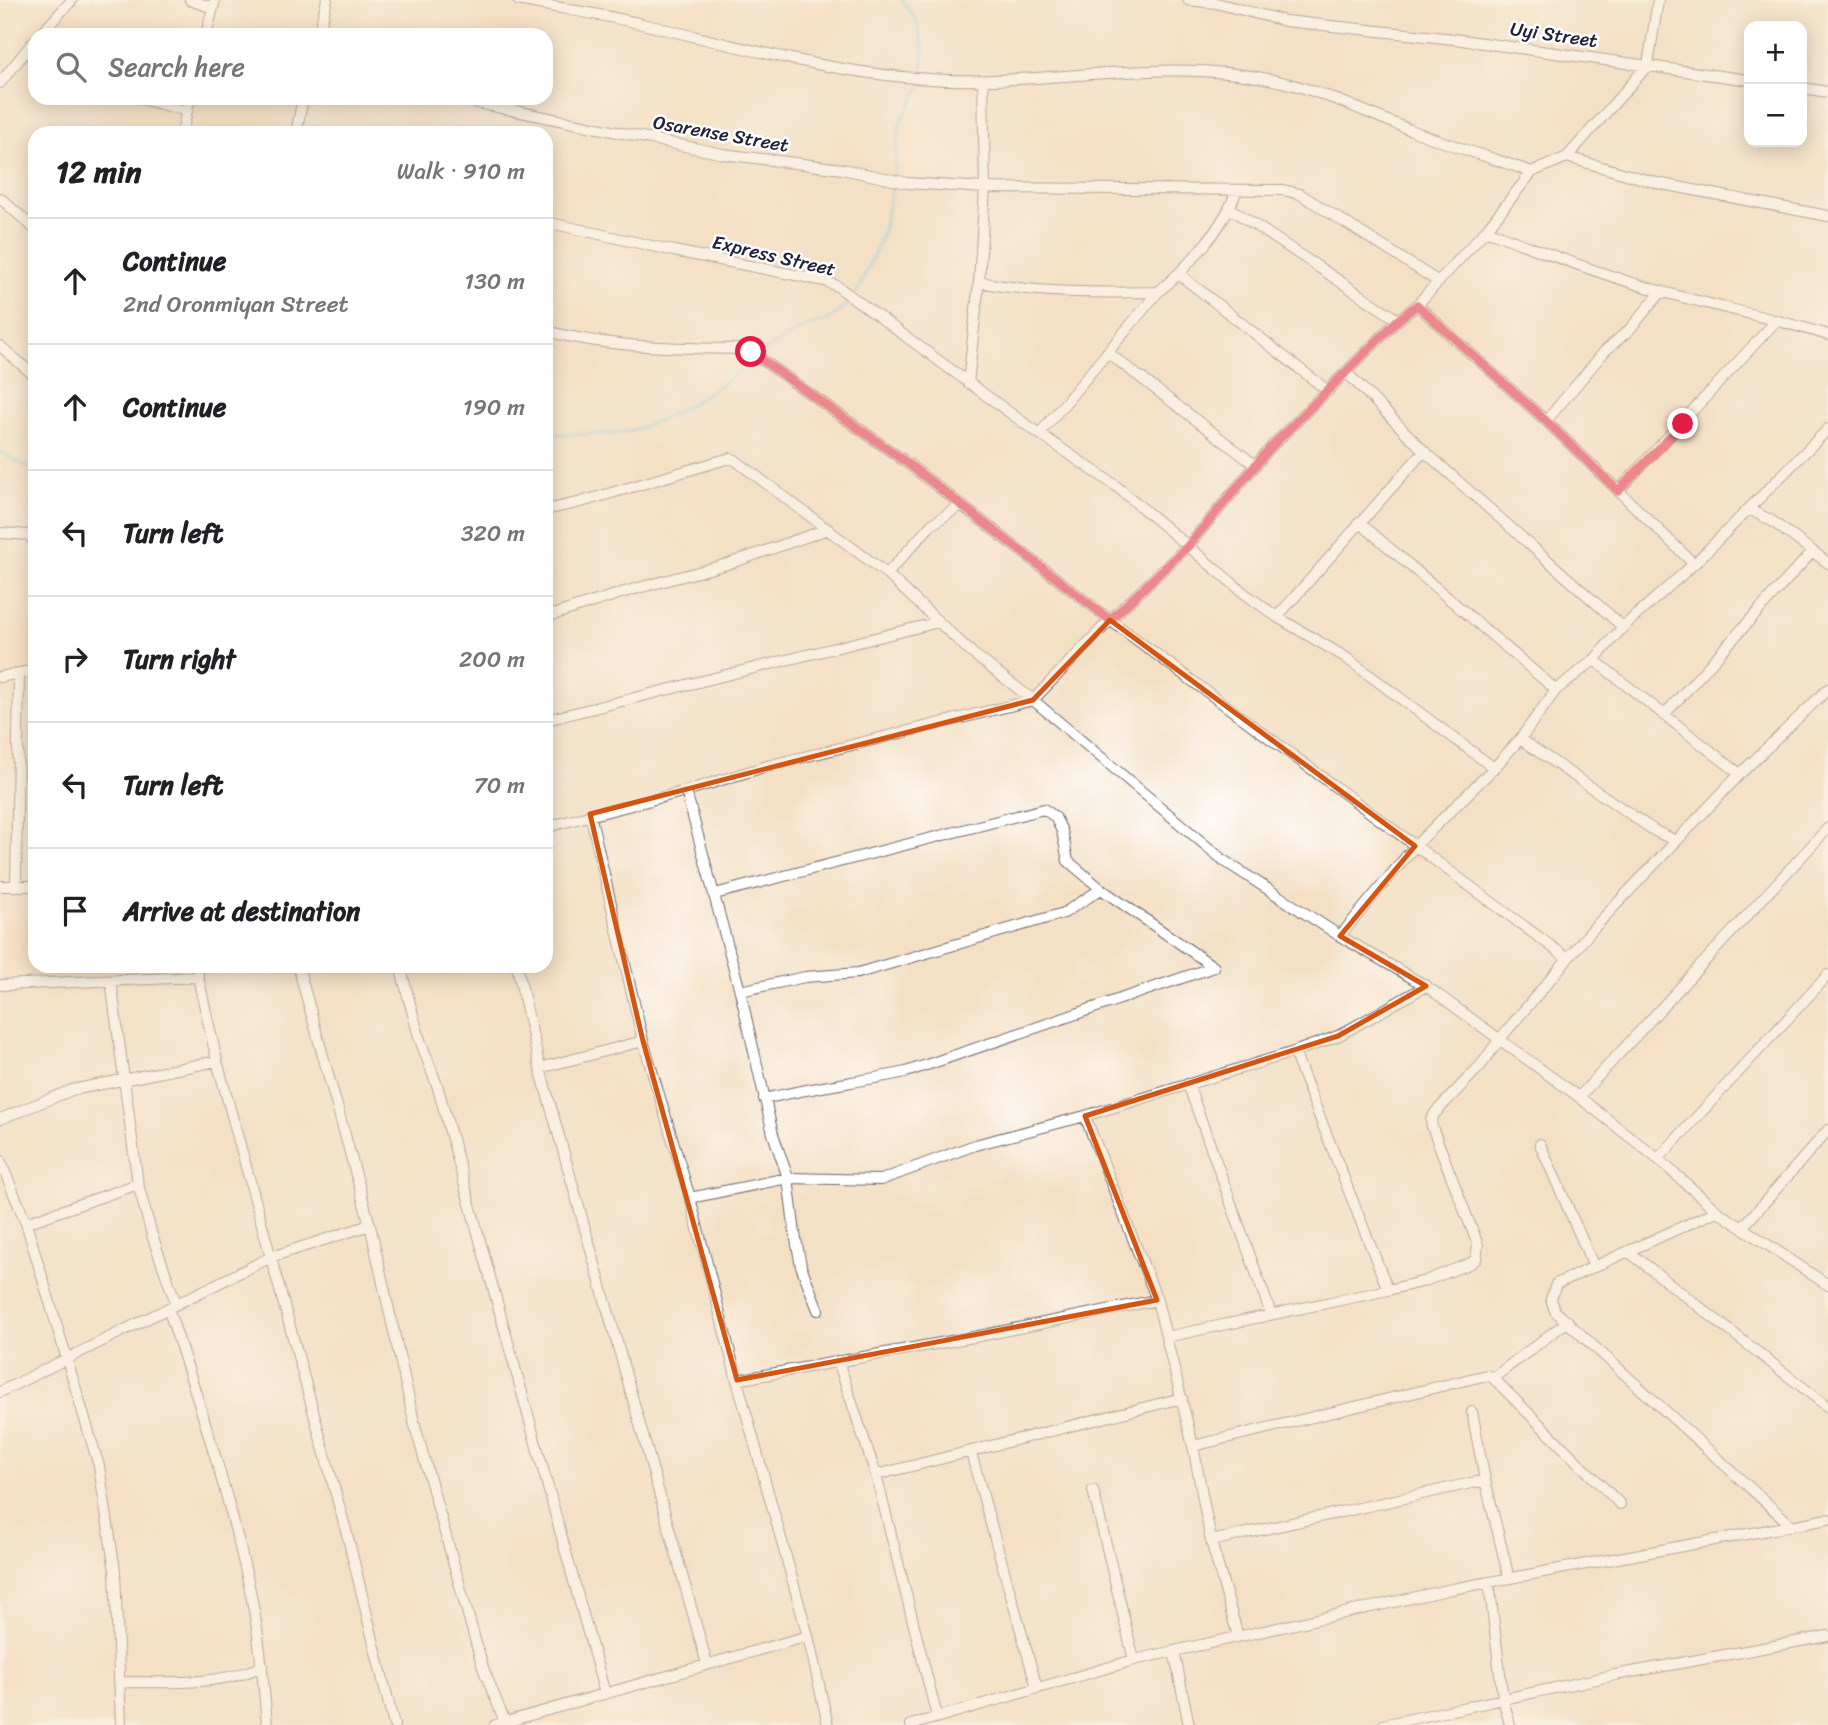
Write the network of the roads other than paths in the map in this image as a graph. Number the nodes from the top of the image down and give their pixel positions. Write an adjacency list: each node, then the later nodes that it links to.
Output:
1 (72, 0): 9 (street)
2 (190, 0): 8 (street)
3 (327, 0): 11 (street)
4 (518, 0): 15 (street)
5 (1188, 0): 7 (street, Uyi Street)
6 (1658, 0): 13 (street)
7 (1216, 2): 13 (street, Uyi Street)
8 (214, 4): 10 (street)
9 (46, 28)
10 (208, 28)
11 (320, 28)
12 (28, 49): 16 (street)
13 (1648, 65): 14 (street, Uyi Street); 26 (street)
14 (1744, 79)
15 (983, 80): 27 (street); 28 (street)
16 (0, 83)
17 (1807, 89): 18 (street)
18 (1828, 92)
19 (164, 105): 23 (street)
20 (188, 105): 23 (street)
21 (302, 105): 25 (street)
22 (487, 105): 28 (street, Osarense Street)
23 (187, 111): 24 (street)
24 (184, 126)
25 (297, 126)
26 (1567, 157): 27 (street); 32 (street)
27 (1532, 172): 35 (street)
28 (985, 188): 29 (street, Osarense Street); 37 (street)
29 (1236, 191): 31 (street); 38 (street, Osarense Street)
30 (0, 198): 33 (street)
31 (1231, 209): 36 (street); 42 (street)
32 (1828, 216)
33 (28, 223)
34 (553, 224): 50 (street, Express Street)
35 (1486, 230): 38 (street); 39 (street)
36 (1180, 275): 40 (street); 51 (street)
37 (979, 282): 40 (street); 50 (street)
38 (1439, 282): 41 (street)
39 (1662, 291): 43 (street); 52 (street)
40 (1158, 292): 47 (street)
41 (1417, 305): 42 (street); 52 (street)
42 (1398, 320): 49 (street)
43 (1777, 320): 45 (street); 57 (street)
44 (553, 332): 58 (street)
45 (1828, 335)
46 (0, 346): 48 (street)
47 (1107, 352): 54 (street); 56 (street)
48 (28, 370)
49 (1346, 372): 51 (street); 55 (street)
50 (968, 383): 54 (street, Express Street)
51 (1328, 391): 56 (street)
52 (1546, 421): 57 (street)
53 (1828, 429): 60 (street)
54 (1040, 433): 65 (street, Express Street)
55 (1423, 451): 61 (street); 74 (street)
56 (1255, 465): 65 (street)
57 (1618, 491): 68 (street)
58 (961, 505): 69 (street); 72 (street)
59 (553, 508): 62 (street)
60 (1749, 509): 66 (street); 68 (street)
61 (1359, 522): 71 (street); 80 (street)
62 (828, 529): 69 (street); 70 (street)
63 (0, 533): 64 (street)
64 (28, 535)
65 (1188, 546): 71 (street, Express Street); 72 (street)
66 (1812, 552): 67 (street); 82 (street)
67 (1828, 563)
68 (1694, 564): 74 (street)
69 (887, 574): 73 (street)
70 (553, 615)
71 (1277, 617): 85 (street, Express Street)
72 (1110, 620): 81 (street); 92 (street)
73 (939, 622): 81 (street); 83 (street)
74 (1623, 627): 75 (street)
75 (1594, 660): 80 (street); 82 (street)
76 (28, 671): 77 (street)
77 (19, 673): 78 (street); 94 (street)
78 (0, 677)
79 (1828, 689): 86 (street)
80 (1556, 690): 84 (street)
81 (1033, 699): 87 (street); 98 (street)
82 (1664, 715): 86 (street)
83 (553, 718)
84 (1520, 739): 85 (street); 91 (street)
85 (1494, 768): 92 (street)
86 (1740, 774): 91 (street)
87 (686, 791): 88 (street); 97 (street)
88 (590, 814): 89 (street); 111 (street)
89 (553, 825)
90 (1828, 828): 117 (street)
91 (1676, 841): 99 (street)
92 (1415, 846): 98 (street); 99 (street)
93 (0, 886): 94 (street)
94 (16, 886): 95 (street)
95 (28, 886)
96 (1101, 889): 97 (street); 109 (street); 118 (street)
97 (715, 894): 109 (street)
98 (1340, 936): 108 (street)
99 (1567, 958): 110 (street)
100 (188, 973): 106 (street)
101 (198, 973): 113 (street)
102 (300, 973): 130 (street)
103 (402, 973): 171 (street)
104 (519, 973): 114 (street)
105 (1828, 975): 123 (street)
106 (111, 981): 107 (street); 115 (street)
107 (0, 985)
108 (1426, 986): 110 (street); 112 (street)
109 (740, 991): 118 (street)
110 (1499, 1040): 117 (street); 136 (street)
111 (643, 1041): 114 (street); 127 (street)
112 (1294, 1052): 116 (street); 136 (street)
113 (217, 1061): 115 (street); 133 (street)
114 (540, 1068): 167 (street)
115 (124, 1079): 120 (street); 126 (street)
116 (1188, 1084): 119 (street); 140 (street)
117 (1578, 1097): 123 (street)
118 (764, 1099): 125 (street)
119 (1085, 1116): 125 (street); 137 (street)
120 (0, 1119)
121 (1828, 1130): 131 (street)
122 (1540, 1144): 134 (street)
123 (1658, 1159): 128 (street)
124 (0, 1160): 129 (street)
125 (788, 1178): 127 (street); 139 (street)
126 (138, 1184): 129 (street); 138 (street)
127 (690, 1198): 146 (street)
128 (1717, 1211): 131 (street); 132 (street)
129 (26, 1223): 143 (street)
130 (370, 1225): 133 (street); 174 (street)
131 (1742, 1228): 135 (street)
132 (1629, 1252): 134 (street); 149 (street)
133 (271, 1257): 138 (street); 177 (street)
134 (1594, 1267): 141 (street)
135 (1828, 1285)
136 (1388, 1290): 140 (street)
137 (1157, 1300): 142 (street); 144 (street)
138 (172, 1305): 143 (street); 168 (street)
139 (818, 1310)
140 (1271, 1314): 142 (street)
141 (1567, 1321): 145 (street); 158 (street)
142 (1166, 1337): 148 (street)
143 (68, 1357): 147 (street); 169 (street)
144 (838, 1362): 146 (street); 153 (street)
145 (1493, 1378): 151 (street); 156 (street)
146 (737, 1380): 162 (street)
147 (0, 1392)
148 (1182, 1398): 151 (street); 152 (street)
149 (1828, 1407)
150 (1472, 1412): 154 (street)
151 (1193, 1446): 159 (street)
152 (971, 1453): 153 (street); 170 (street)
153 (876, 1475): 173 (street)
154 (1485, 1480): 159 (street); 160 (street)
155 (1093, 1490): 166 (street)
156 (1620, 1504)
157 (1828, 1519): 158 (street)
158 (1792, 1526): 160 (street)
159 (1211, 1541): 163 (street)
160 (1509, 1578): 161 (street)
161 (1489, 1582): 163 (street); 172 (street)
162 (808, 1636): 167 (street); 178 (street)
163 (1238, 1636): 165 (street)
164 (1828, 1636): 172 (street)
165 (1174, 1651): 166 (street); 180 (street)
166 (1134, 1660): 170 (street)
167 (707, 1664): 171 (street)
168 (262, 1666): 169 (street); 176 (street)
169 (120, 1682): 175 (street)
170 (1037, 1688): 173 (street)
171 (605, 1694): 174 (street)
172 (1503, 1699): 181 (street); 182 (street)
173 (937, 1717): 179 (street)
174 (500, 1723)
175 (121, 1725)
176 (267, 1725)
177 (394, 1725)
178 (828, 1725)
179 (911, 1725)
180 (1189, 1725)
181 (1383, 1725)
182 (1510, 1725)

